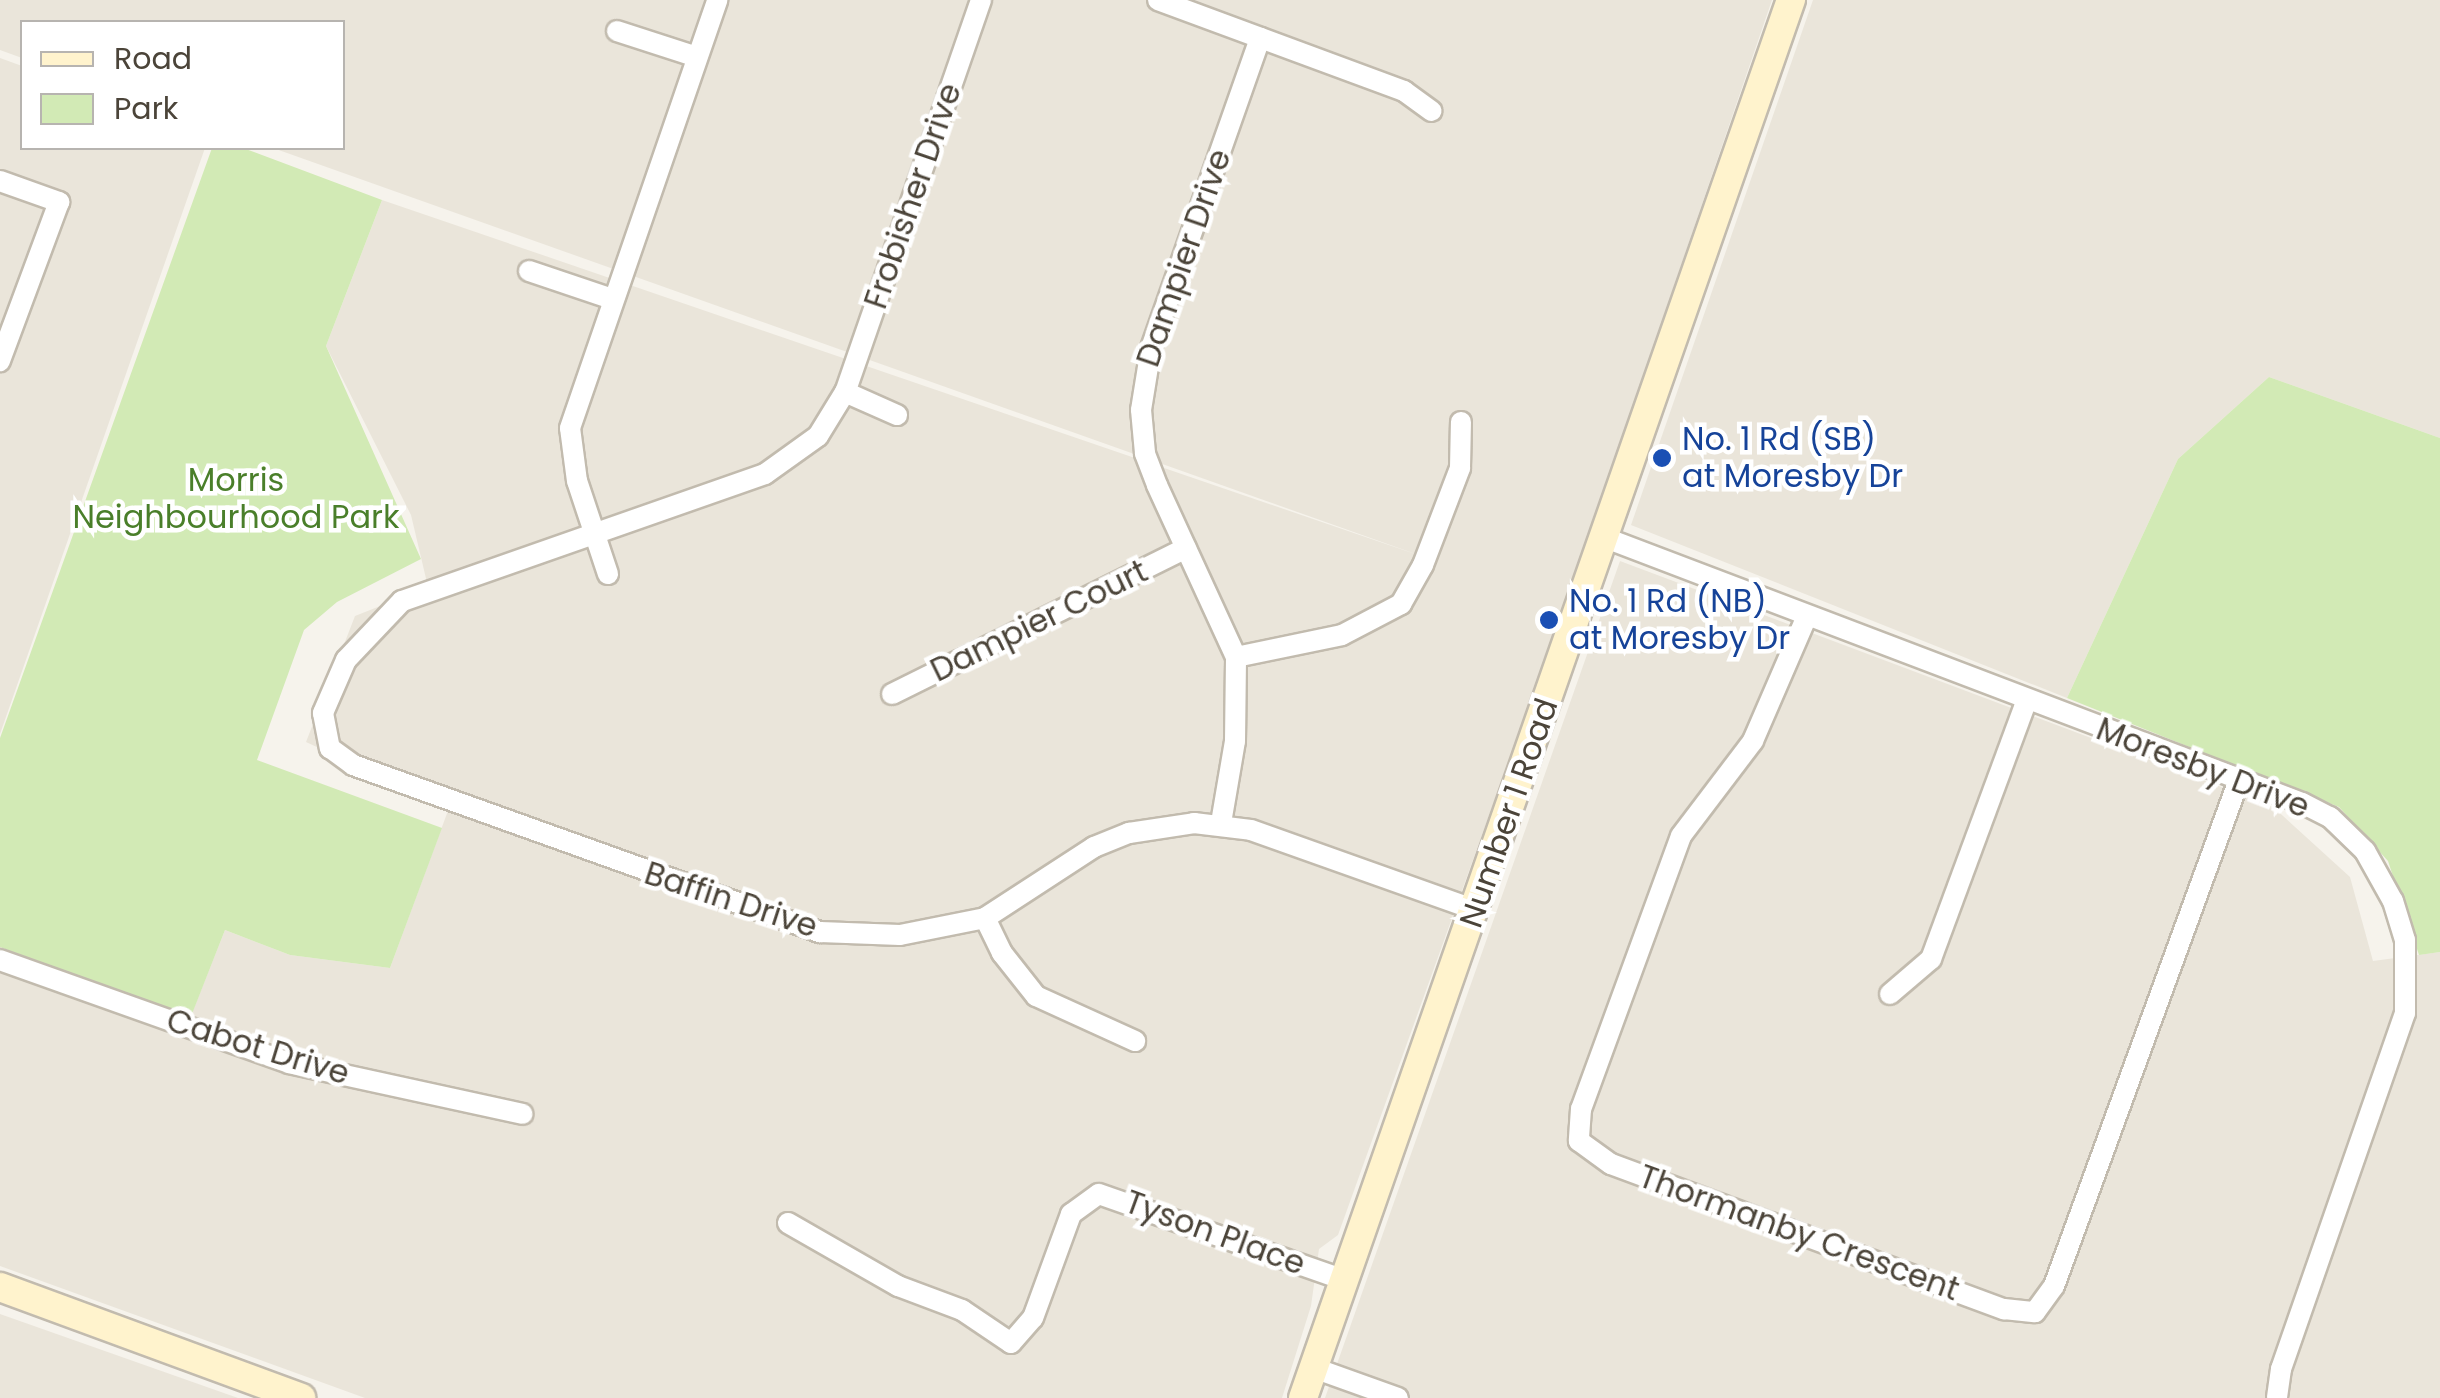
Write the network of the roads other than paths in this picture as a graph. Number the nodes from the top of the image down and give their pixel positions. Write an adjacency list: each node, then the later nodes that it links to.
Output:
1 (717, 0): 7 (street)
2 (981, 0): 13 (street, Frobisher Drive)
3 (1158, 0): 6 (street)
4 (1791, 0): 17 (main road, Number 1 Road)
5 (617, 31): 7 (street)
6 (1260, 38): 8 (street); 18 (street, Dampier Drive)
7 (697, 57): 11 (street)
8 (1432, 111)
9 (0, 180): 12 (street)
10 (529, 271): 11 (street)
11 (612, 299): 16 (street)
12 (0, 362)
13 (845, 392): 14 (street); 16 (street, Frobisher Drive)
14 (897, 415)
15 (1462, 422): 21 (street)
16 (595, 536): 19 (street); 24 (street, Frobisher Drive)
17 (1603, 537): 20 (street, Moresby Drive); 27 (main road, Number 1 Road)
18 (1186, 548): 21 (street, Dampier Drive); 22 (street, Dampier Court)
19 (608, 574)
20 (1807, 616): 23 (street, Moresby Drive); 25 (street, Thormanby Crescent)
21 (1236, 656): 26 (street, Dampier Drive)
22 (892, 694)
23 (2027, 700): 25 (street, Moresby Drive); 30 (street)
24 (330, 748): 28 (street, Baffin Drive)
25 (2239, 780): 41 (street, Moresby Drive)
26 (1222, 824): 27 (street, Baffin Drive); 28 (street, Baffin Drive)
27 (1476, 910): 34 (main road, Number 1 Road)
28 (985, 918): 31 (street)
29 (0, 960): 32 (street, Cabot Drive)
30 (1890, 994)
31 (1134, 1042)
32 (522, 1114)
33 (788, 1223): 34 (street, Tyson Place)
34 (1344, 1280): 36 (main road, Number 1 Road)
35 (0, 1287): 37 (main road)
36 (1314, 1368): 39 (main road, Number 1 Road); 40 (street)
37 (244, 1388): 38 (main road)
38 (301, 1398)
39 (1303, 1398)
40 (1398, 1398)
41 (2277, 1398)

